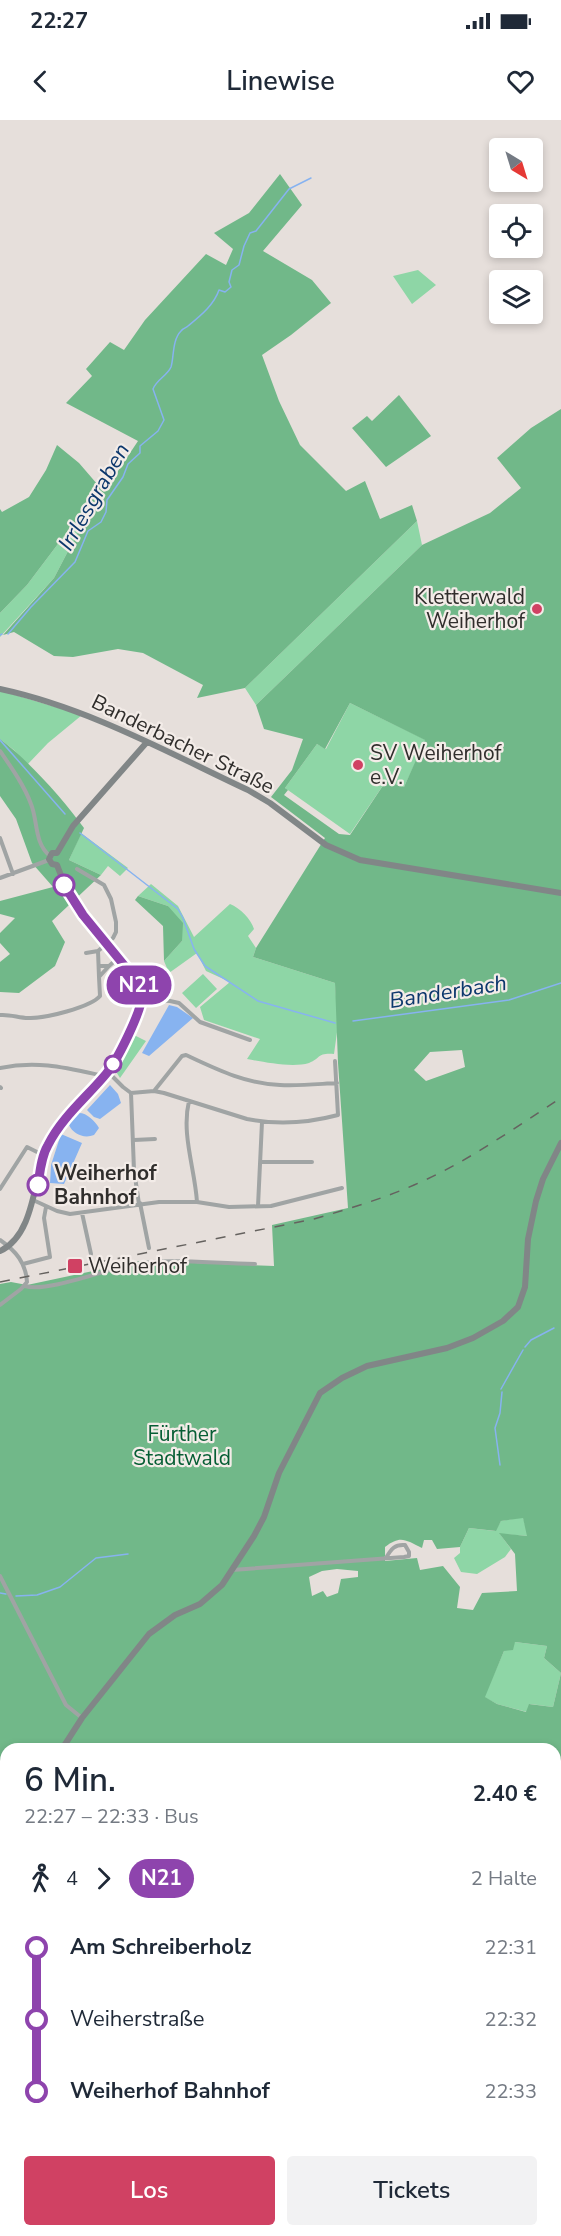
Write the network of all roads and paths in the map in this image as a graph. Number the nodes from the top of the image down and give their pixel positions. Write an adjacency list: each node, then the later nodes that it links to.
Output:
1 (0, 689): 2 (street, Banderbacher Straße)
2 (147, 742): 5 (street); 11 (street, Banderbacher Straße)
3 (0, 751): 6 (street)
4 (1, 841): 9 (street)
5 (57, 853): 6 (street); 7 (street)
6 (50, 858): 7 (street); 9 (street)
7 (57, 865): 12 (street)
8 (77, 869): 12 (street)
9 (14, 873): 10 (street)
10 (0, 878)
11 (561, 893)
12 (105, 945): 13 (street); 15 (street)
13 (98, 951): 14 (street); 16 (street)
14 (86, 953)
15 (117, 959): 17 (street); 19 (street)
16 (99, 966): 17 (street); 18 (street)
17 (109, 966): 18 (street)
18 (99, 977): 20 (street)
19 (142, 995): 21 (street); 24 (street)
20 (0, 1015)
21 (250, 1040)
22 (335, 1061): 25 (street)
23 (0, 1068): 24 (street)
24 (106, 1074): 27 (street); 33 (street)
25 (337, 1083): 26 (street); 29 (street)
26 (154, 1091): 27 (street); 28 (street)
27 (131, 1093): 31 (street)
28 (189, 1101): 29 (street); 40 (street)
29 (262, 1122): 34 (street)
30 (155, 1139): 31 (street)
31 (134, 1140): 39 (street)
32 (561, 1143): 54 (street)
33 (43, 1156): 37 (street); 38 (street)
34 (260, 1162): 35 (street); 41 (street)
35 (312, 1162)
36 (342, 1188): 41 (street)
37 (0, 1190)
38 (33, 1200): 42 (street); 45 (street)
39 (140, 1203): 40 (street); 43 (street); 46 (street)
40 (197, 1203): 41 (street)
41 (258, 1206)
42 (46, 1207): 43 (street); 49 (street)
43 (82, 1213): 48 (street)
44 (0, 1240): 45 (street)
45 (10, 1246): 47 (street); 49 (street)
46 (149, 1248)
47 (0, 1251)
48 (91, 1254)
49 (23, 1264): 51 (street)
50 (255, 1264): 51 (street)
51 (25, 1286): 52 (street)
52 (0, 1305)
53 (386, 1558): 53 (street); 54 (street)
54 (231, 1570): 56 (street)
55 (0, 1576): 56 (street)
56 (82, 1718): 57 (street)
57 (66, 1743)

